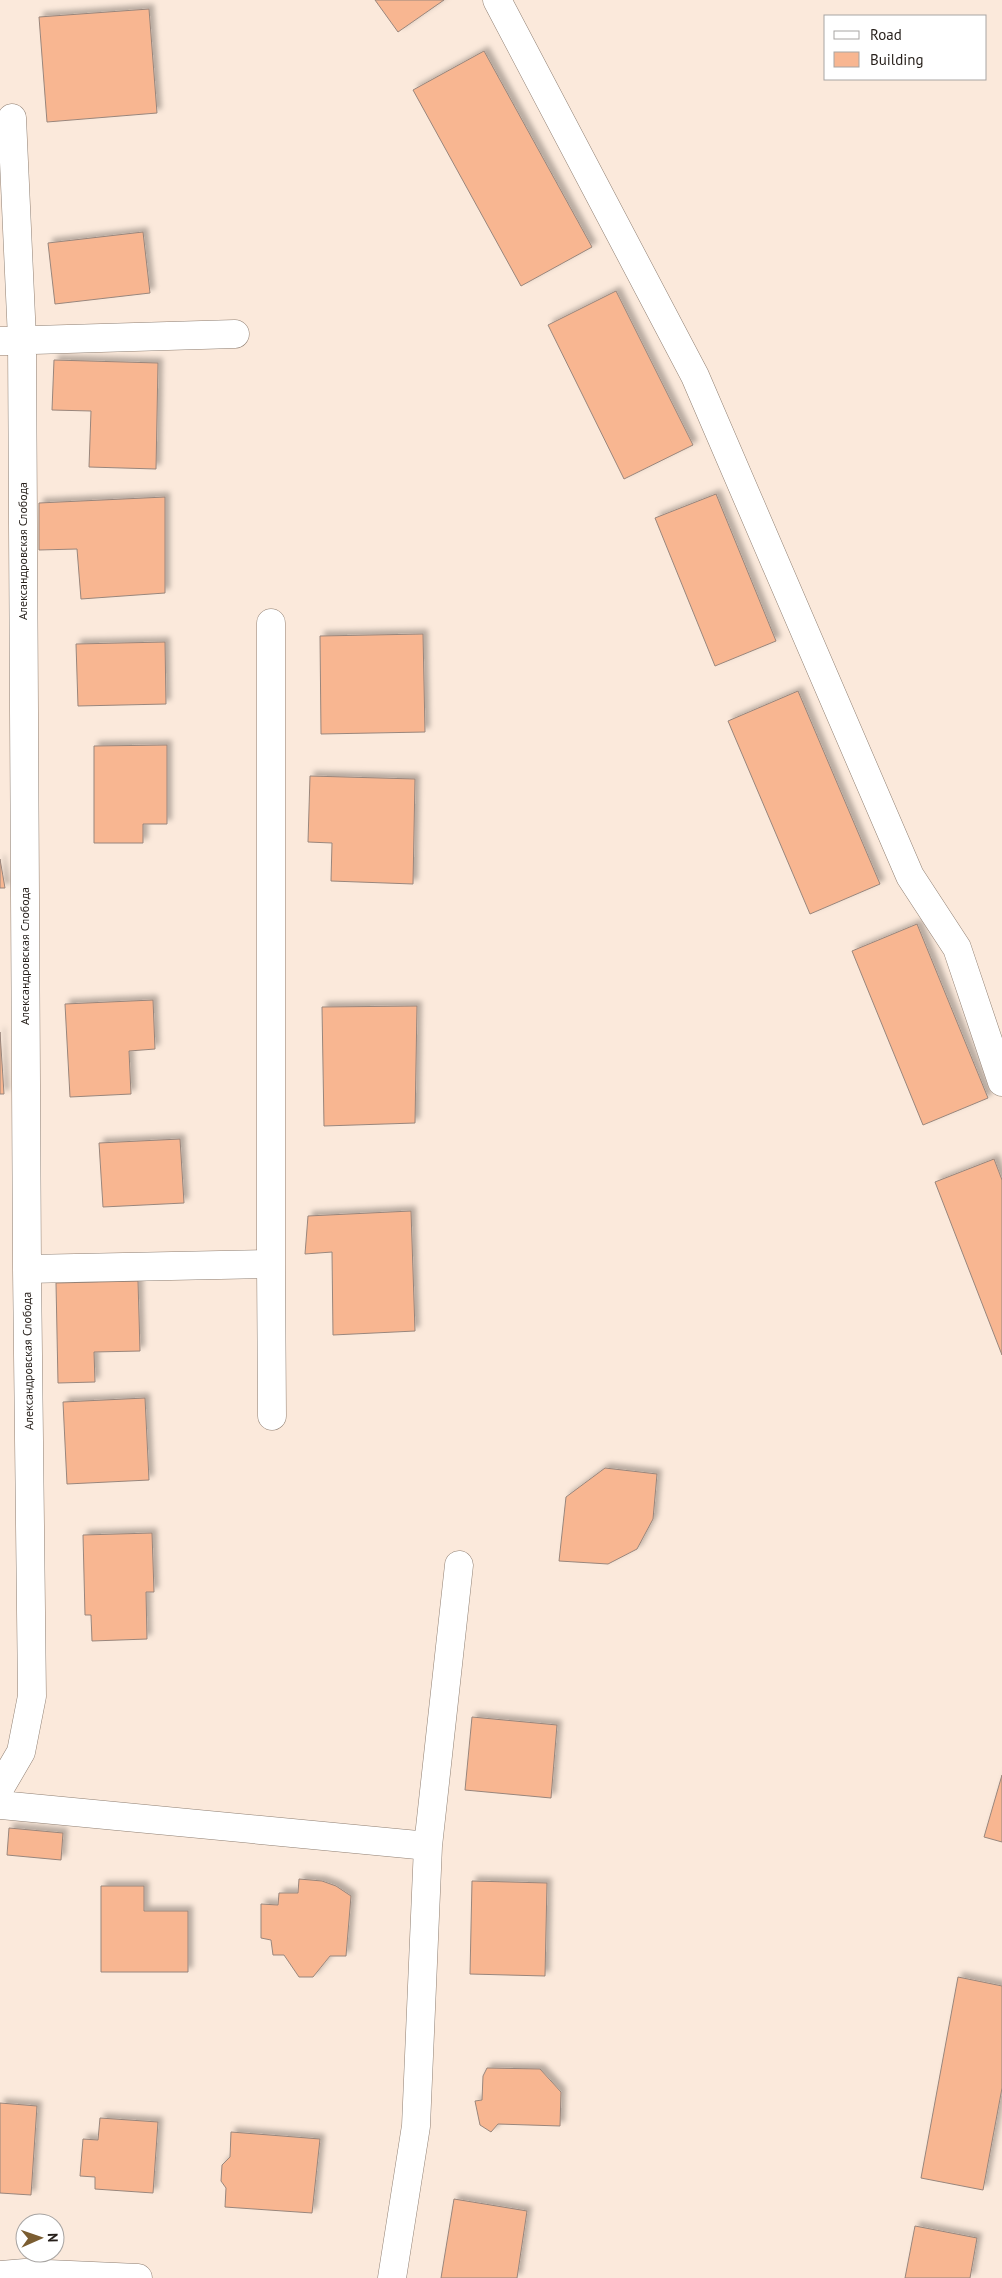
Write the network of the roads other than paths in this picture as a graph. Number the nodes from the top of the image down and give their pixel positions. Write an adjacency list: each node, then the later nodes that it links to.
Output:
1 (497, 0): 6 (street)
2 (12, 118): 4 (street, Александровская Слобода)
3 (235, 334): 4 (street)
4 (11, 340): 8 (street, Александровская Слобода)
5 (271, 623): 7 (street)
6 (1002, 1082)
7 (271, 1264): 8 (street); 9 (street)
8 (27, 1269): 11 (street, Александровская Слобода)
9 (272, 1416)
10 (459, 1566): 13 (street)
11 (0, 1788)
12 (0, 1805): 13 (street)
13 (428, 1846): 16 (street)
14 (0, 2275): 15 (street)
15 (138, 2278)
16 (392, 2278)

